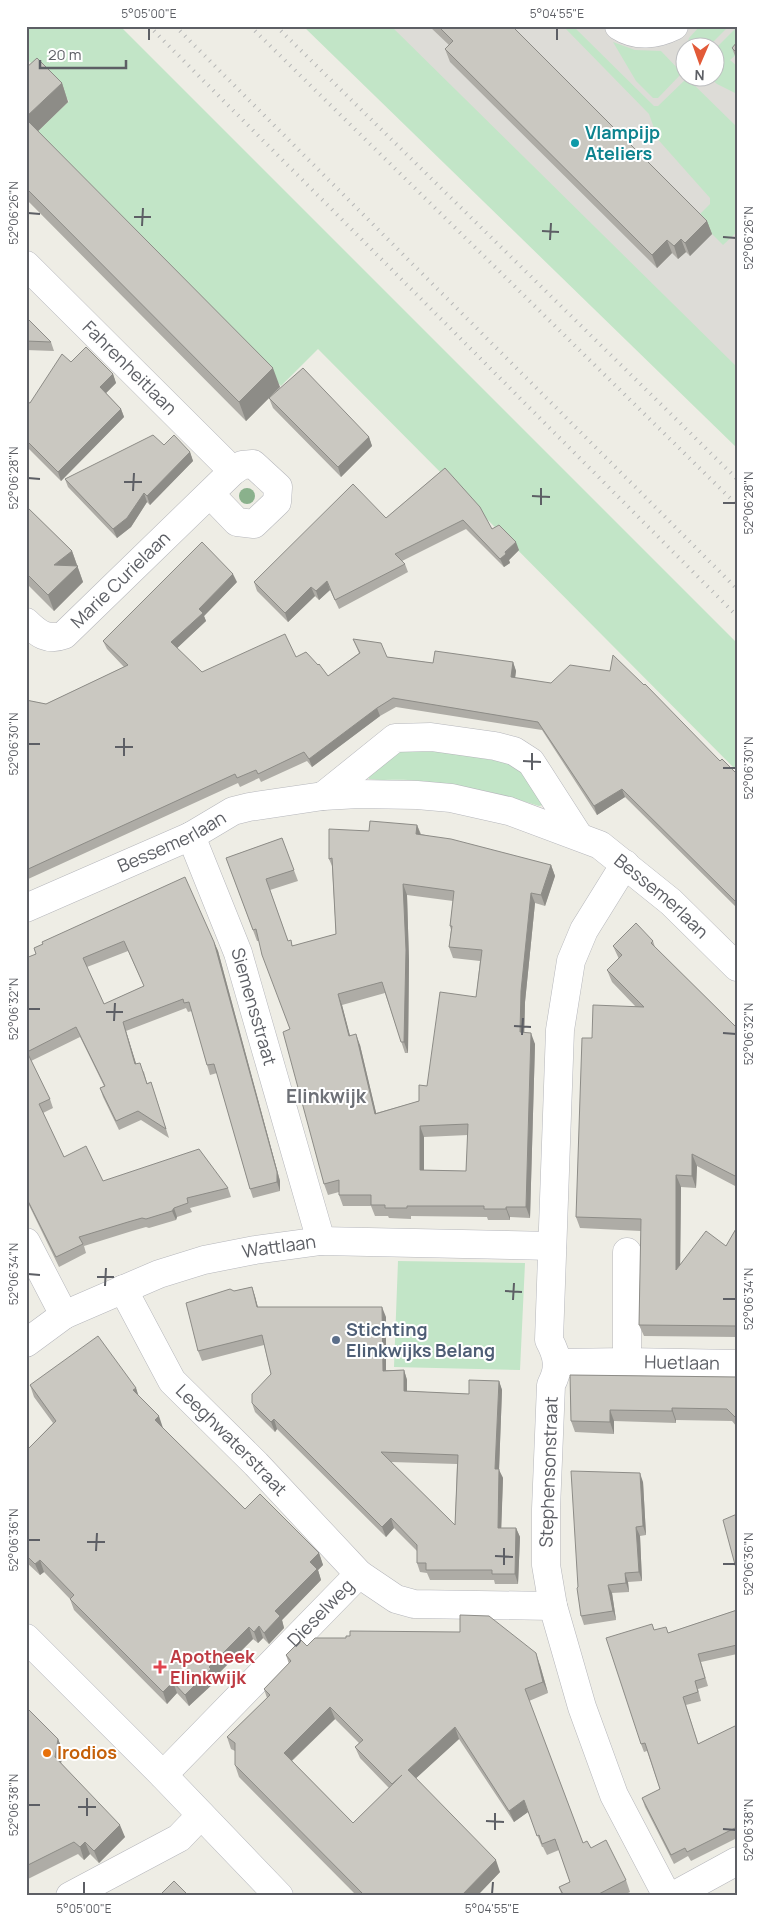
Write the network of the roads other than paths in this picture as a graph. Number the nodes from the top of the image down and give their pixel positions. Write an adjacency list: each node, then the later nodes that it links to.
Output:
1 (619, 26): 2 (street)
2 (674, 26)
3 (26, 265): 4 (street, Fahrenheitlaan)
4 (233, 471): 5 (street, Marie Curielaan); 5 (street)
5 (210, 494): 6 (street, Marie Curielaan)
6 (26, 622)
7 (323, 796): 8 (street, Bessemerlaan); 8 (street); 9 (street, Bessemerlaan)
8 (578, 835): 10 (street, Bessemerlaan)
9 (191, 836): 11 (street, Bessemerlaan); 13 (street, Siemensstraat)
10 (625, 864): 12 (street, Bessemerlaan); 15 (street)
11 (26, 908)
12 (737, 967)
13 (321, 1241): 15 (street, Wattlaan); 17 (street, Wattlaan)
14 (26, 1242): 18 (street)
15 (552, 1246): 21 (street)
16 (628, 1252): 20 (street)
17 (123, 1289): 18 (street, Wattlaan); 23 (street, Leeghwaterstraat)
18 (64, 1315): 19 (street, Wattlaan)
19 (26, 1343)
20 (627, 1362): 21 (street, Huetlaan); 22 (street, Huetlaan)
21 (558, 1363): 24 (street, Stephensonstraat)
22 (737, 1364)
23 (359, 1574): 24 (street, Dieselweg); 26 (street, Dieselweg)
24 (553, 1606): 31 (street, Stephensonstraat)
25 (26, 1638): 26 (street)
26 (163, 1776): 27 (street)
27 (201, 1815): 29 (street); 30 (street)
28 (737, 1861): 32 (street)
29 (70, 1896)
30 (278, 1896)
31 (667, 1896)
32 (673, 1896)

